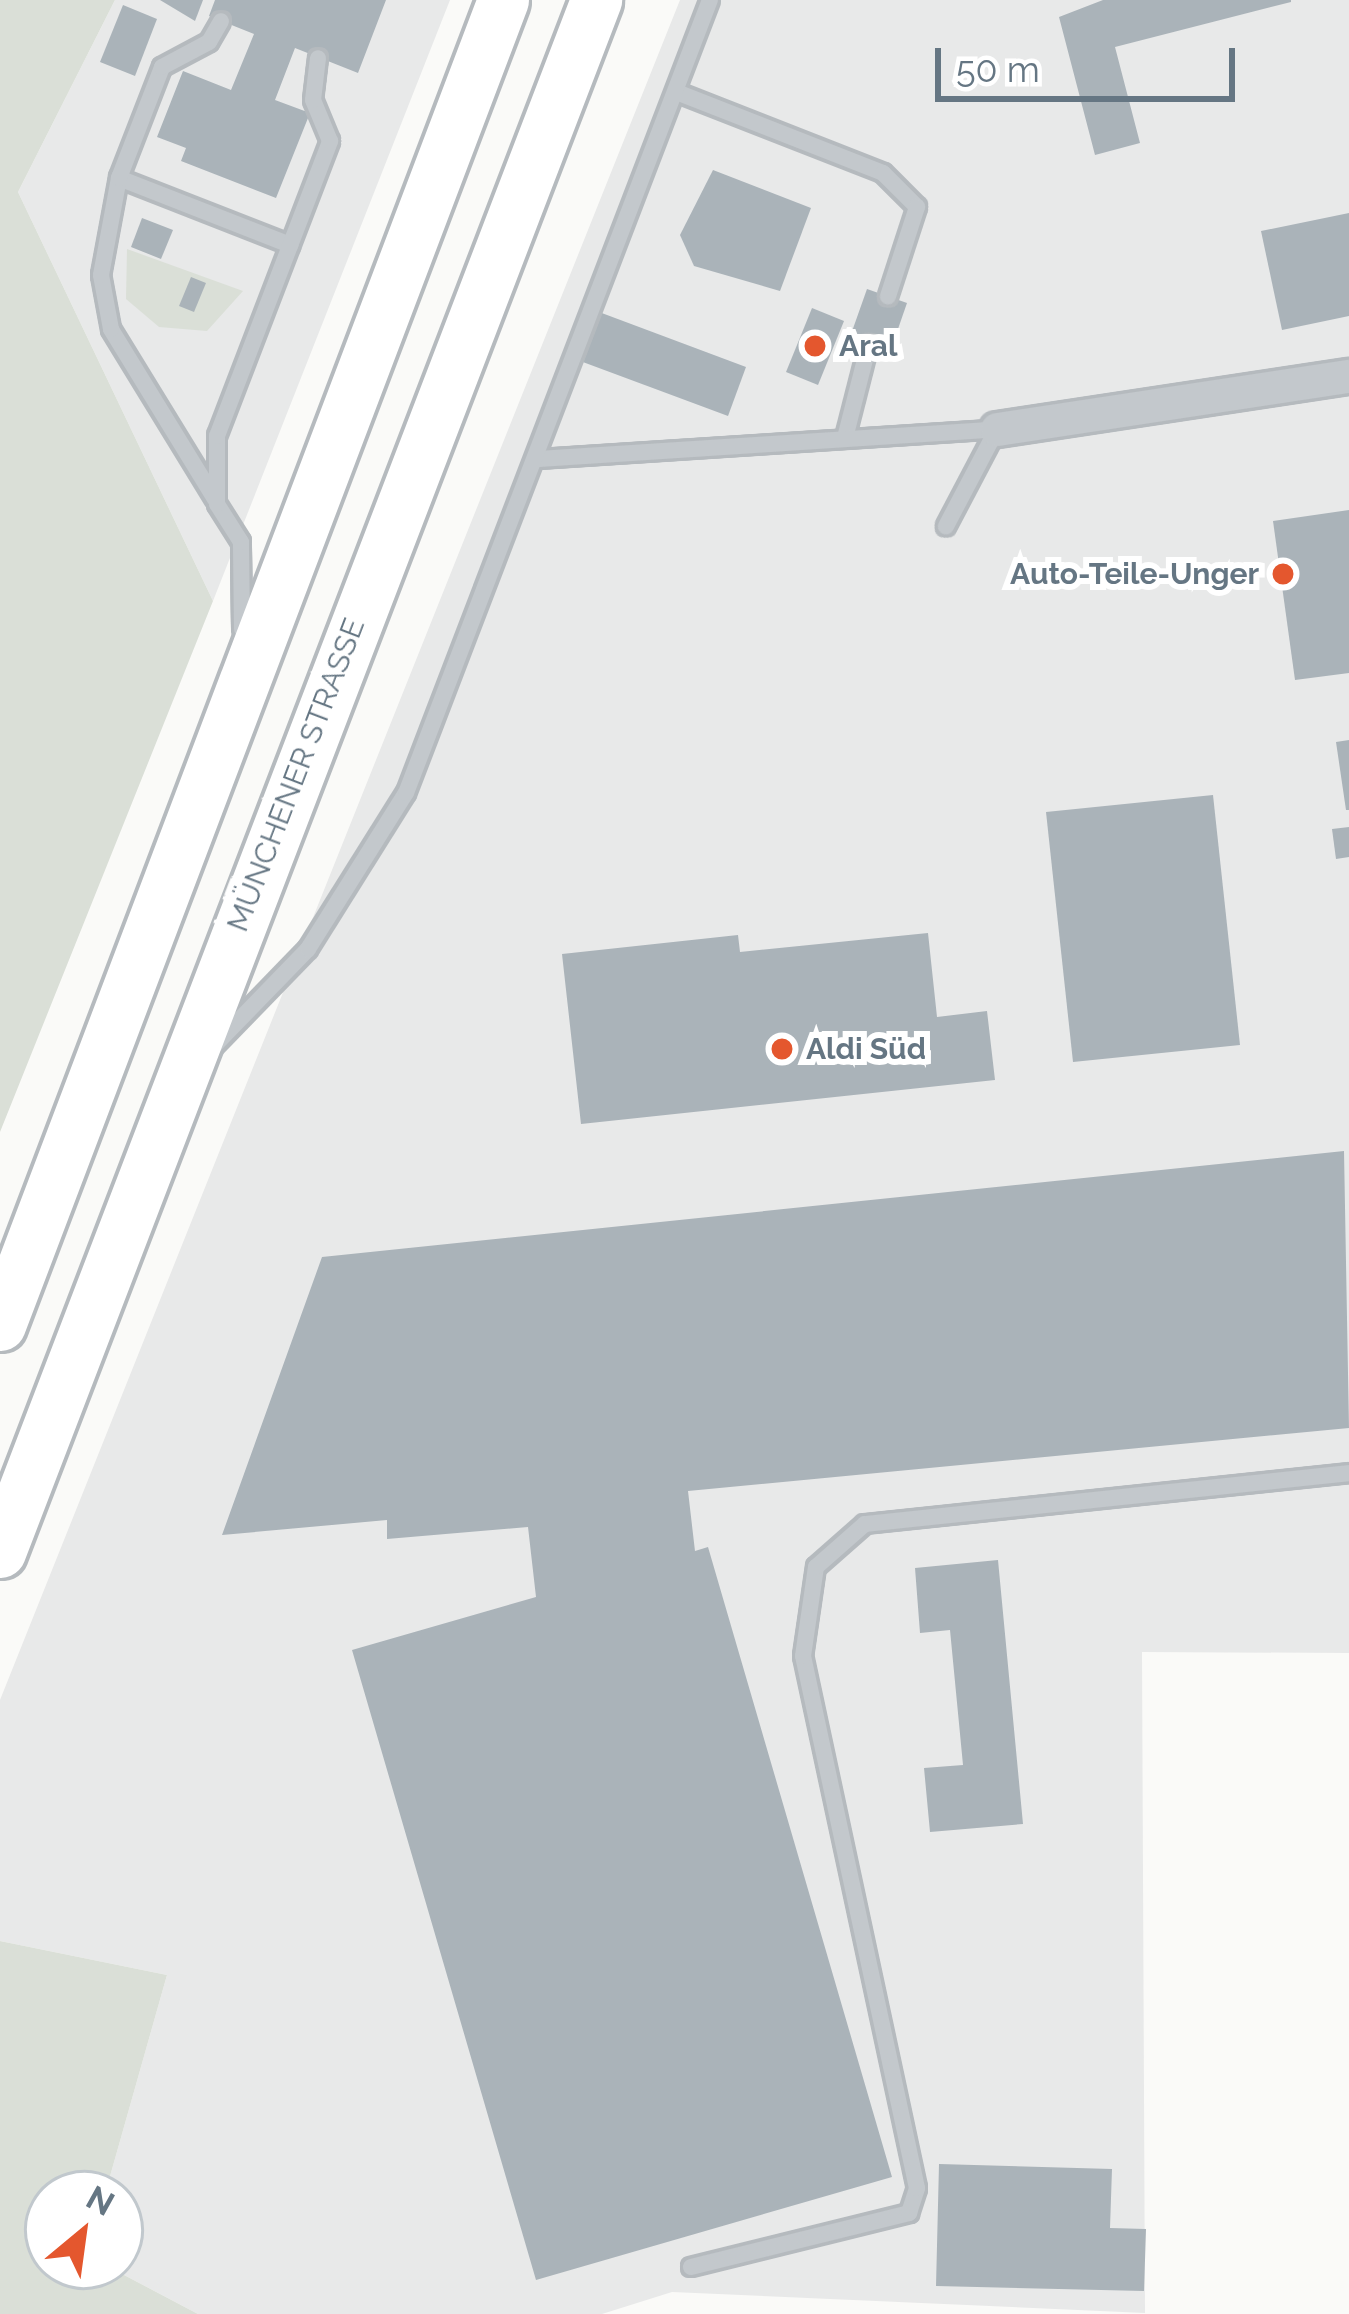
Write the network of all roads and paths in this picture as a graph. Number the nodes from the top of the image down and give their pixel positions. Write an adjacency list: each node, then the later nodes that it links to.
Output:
1 (503, 0): 17 (main road)
2 (596, 0): 18 (main road, MÜNCHENER STRASSE)
3 (710, 0): 6 (lane)
4 (221, 21): 7 (lane)
5 (318, 58): 8 (lane)
6 (680, 93): 9 (lane); 14 (lane)
7 (119, 178): 8 (lane); 15 (lane)
8 (290, 245): 15 (lane)
9 (887, 296)
10 (869, 344): 13 (lane)
11 (1349, 376): 12 (street)
12 (997, 429): 13 (lane); 16 (lane)
13 (846, 434): 14 (lane)
14 (539, 459): 18 (lane)
15 (218, 504): 17 (lane)
16 (946, 526)
17 (236, 703): 19 (main road)
18 (179, 1082): 21 (main road, MÜNCHENER STRASSE)
19 (0, 1325)
20 (1349, 1473): 22 (lane)
21 (0, 1552)
22 (691, 2267)

